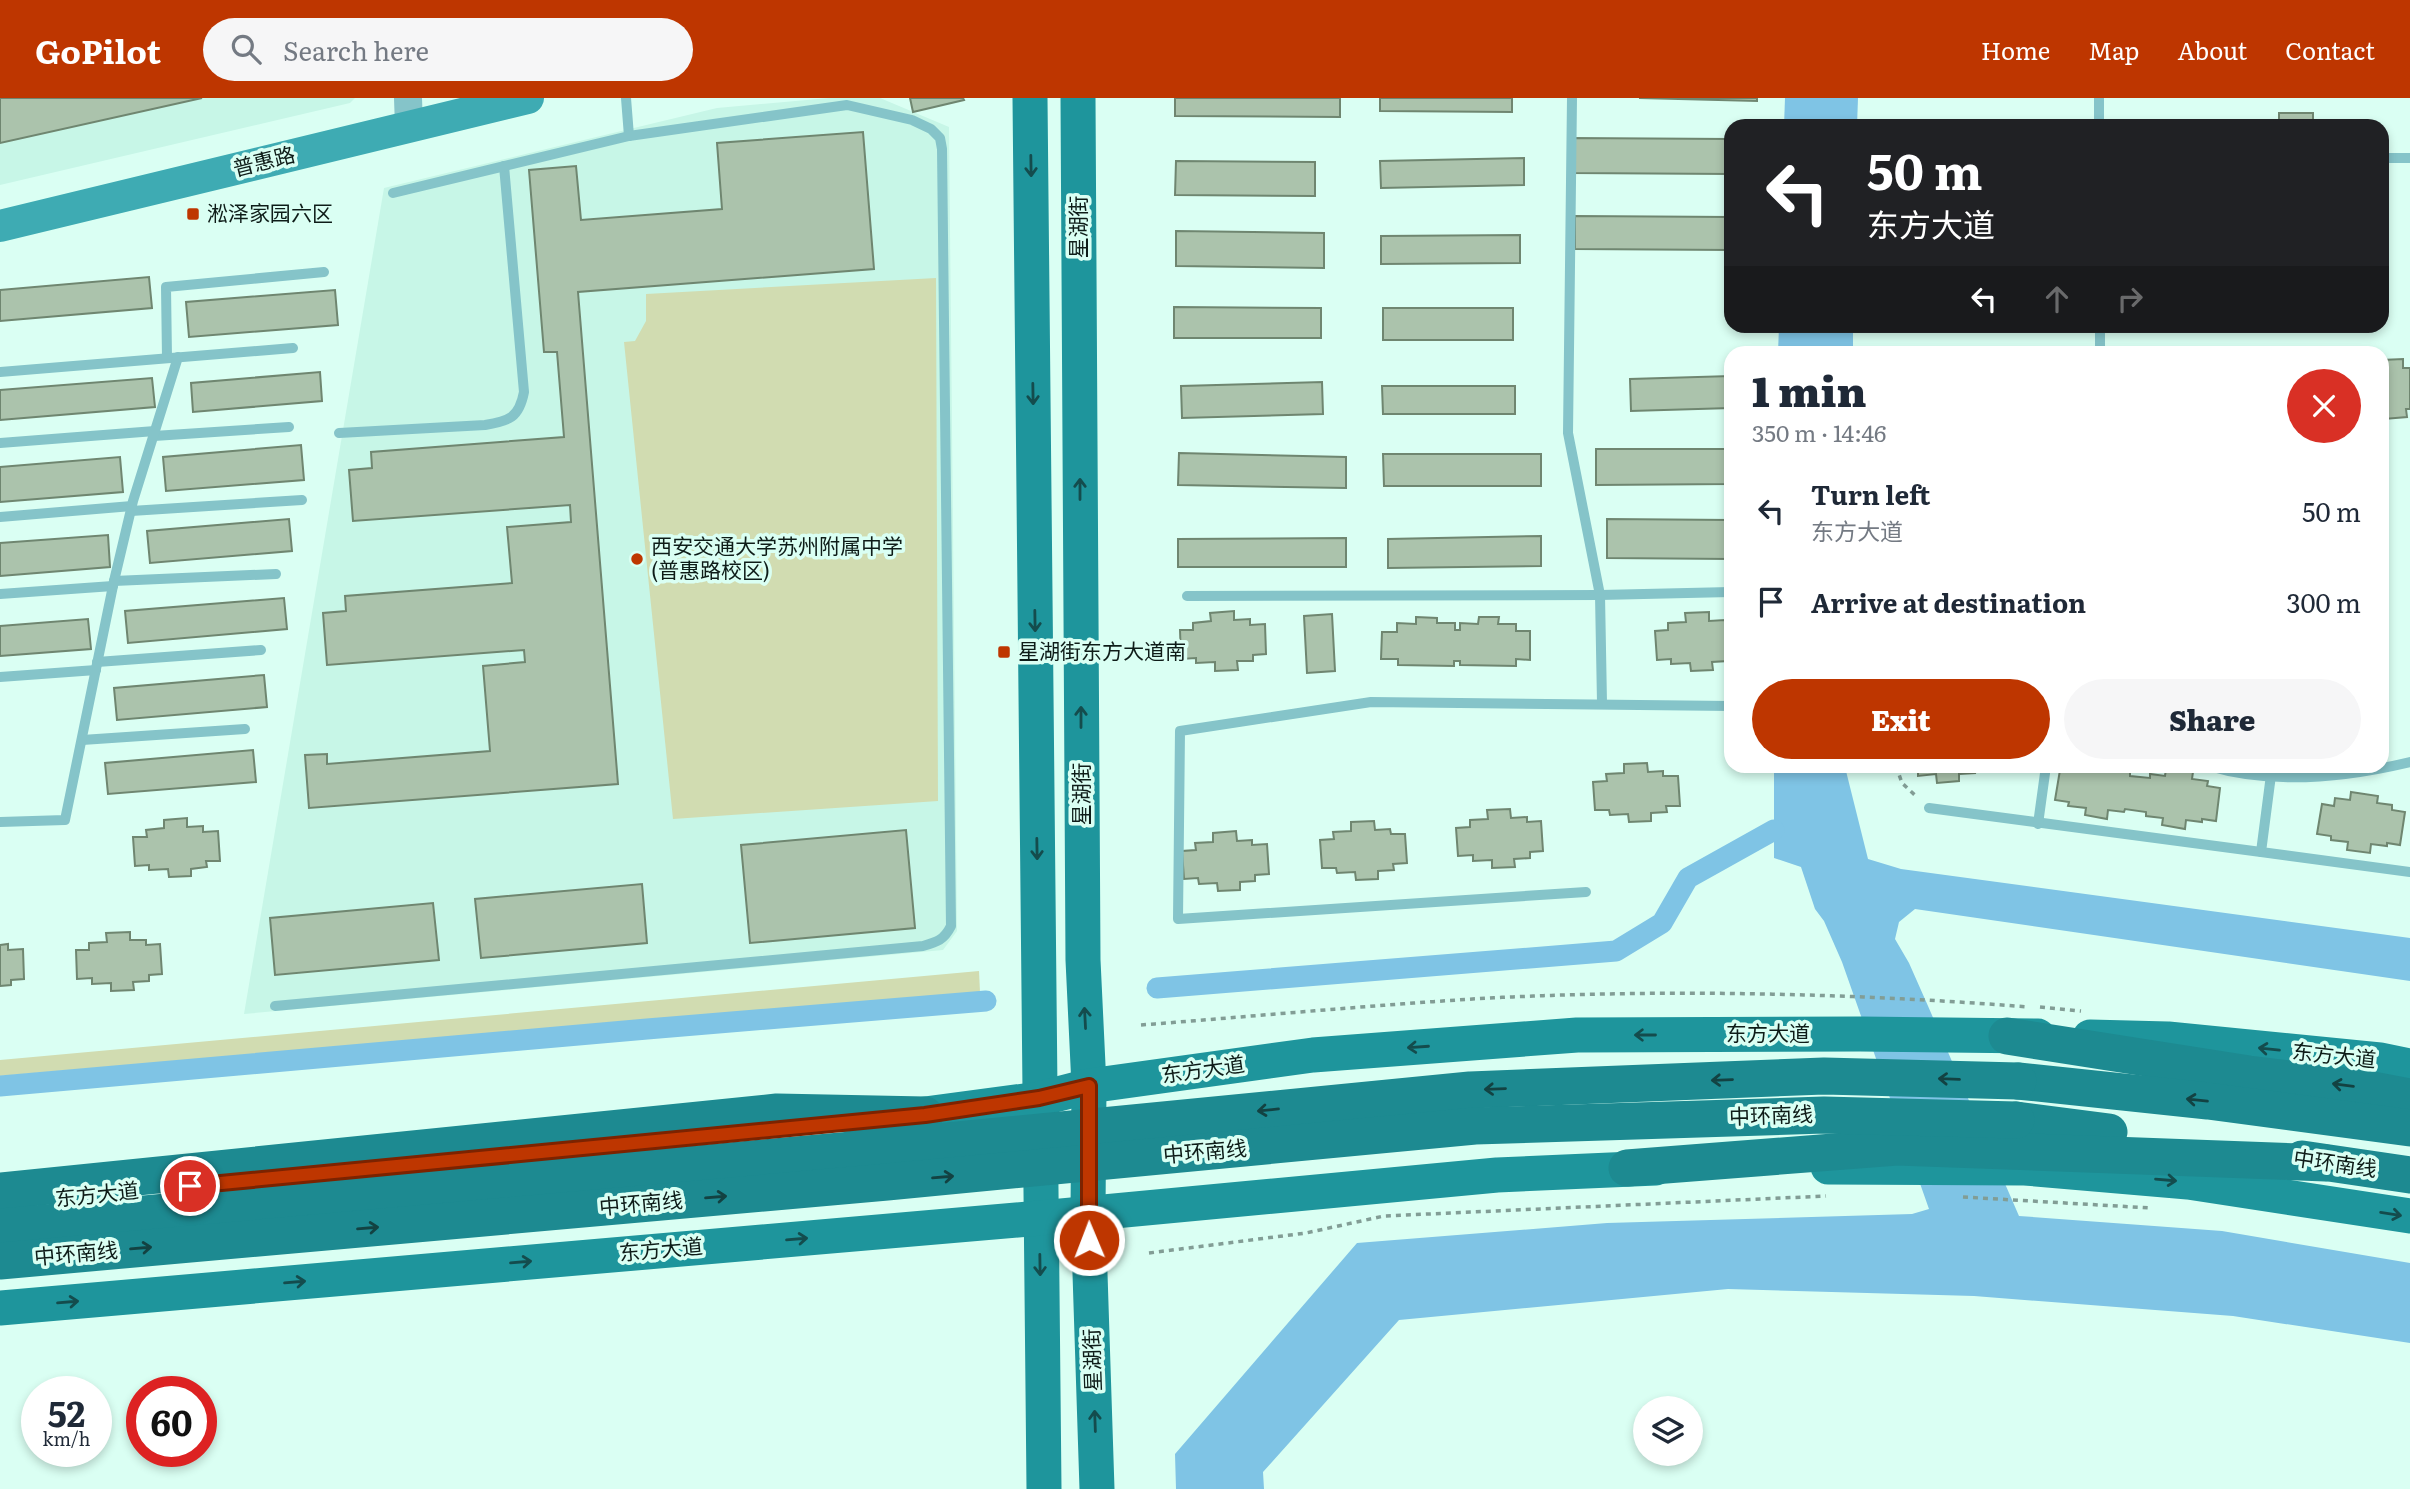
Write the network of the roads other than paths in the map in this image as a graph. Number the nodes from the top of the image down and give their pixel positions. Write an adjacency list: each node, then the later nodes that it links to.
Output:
1 (528, 98): 7 (main road, 普惠路)
2 (626, 98): 9 (lane)
3 (1030, 98): 56 (main road, one-way to 56)
4 (1078, 98): 54 (main road, 星湖街, one-way to 4)
5 (1572, 98): 30 (lane)
6 (2099, 98): 8 (lane)
7 (408, 113): 14 (main road, 普惠路)
8 (2099, 119)
9 (629, 136): 12 (lane); 51 (lane)
10 (2389, 158): 11 (lane)
11 (2410, 158)
12 (504, 166): 13 (lane); 21 (lane)
13 (393, 193)
14 (0, 226)
15 (324, 272): 17 (lane)
16 (293, 348): 17 (lane)
17 (172, 357): 18 (lane); 20 (lane)
18 (0, 372)
19 (289, 427): 20 (lane)
20 (154, 433): 22 (lane); 24 (lane)
21 (339, 433)
22 (0, 443)
23 (302, 500): 24 (lane)
24 (132, 509): 25 (lane); 27 (lane)
25 (0, 517)
26 (276, 573): 27 (lane)
27 (114, 584): 29 (lane); 33 (lane)
28 (1724, 592): 30 (lane)
29 (0, 594)
30 (1600, 595): 31 (lane); 35 (lane)
31 (1187, 596)
32 (261, 650): 33 (lane)
33 (97, 666): 34 (lane); 38 (lane)
34 (0, 677)
35 (1602, 703): 36 (lane); 50 (lane)
36 (1724, 706)
37 (245, 729): 38 (lane)
38 (82, 740): 46 (lane)
39 (2410, 762): 40 (lane)
40 (2389, 767)
41 (2045, 773): 47 (lane)
42 (2242, 773): 44 (lane)
43 (2340, 773): 44 (lane)
44 (2271, 775): 48 (lane)
45 (1929, 808): 47 (lane)
46 (0, 822)
47 (2038, 824): 48 (lane)
48 (2261, 852): 49 (lane)
49 (2410, 872)
50 (1586, 892)
51 (275, 1006)
52 (2007, 1036): 53 (main road, 东方大道, one-way to 52); 54 (main road, 东方大道, one-way to 54); 55 (highway, one-way to 52)
53 (2410, 1066)
54 (1089, 1086): 56 (main road, 东方大道); 64 (main road, 星湖街)
55 (2410, 1097)
56 (1039, 1098): 57 (main road, 东方大道); 66 (main road)
57 (925, 1115): 62 (highway); 63 (main road, 东方大道)
58 (2410, 1128): 67 (highway, 中环南线, one-way to 67, bridge)
59 (2326, 1163): 60 (highway); 61 (highway, 中环南线); 68 (highway, 中环南线, one-way to 59, bridge)
60 (1628, 1168): 64 (main road, 东方大道); 65 (main road, 东方大道, one-way to 65)
61 (2410, 1175)
62 (0, 1191)
63 (0, 1205)
64 (1088, 1212): 66 (main road, 东方大道); 71 (main road, 星湖街, one-way to 64)
65 (2410, 1216)
66 (1040, 1219): 69 (main road, 东方大道, one-way to 66); 70 (main road, one-way to 70)
67 (0, 1227)
68 (0, 1261)
69 (0, 1308)
70 (1044, 1489)
71 (1097, 1489)

